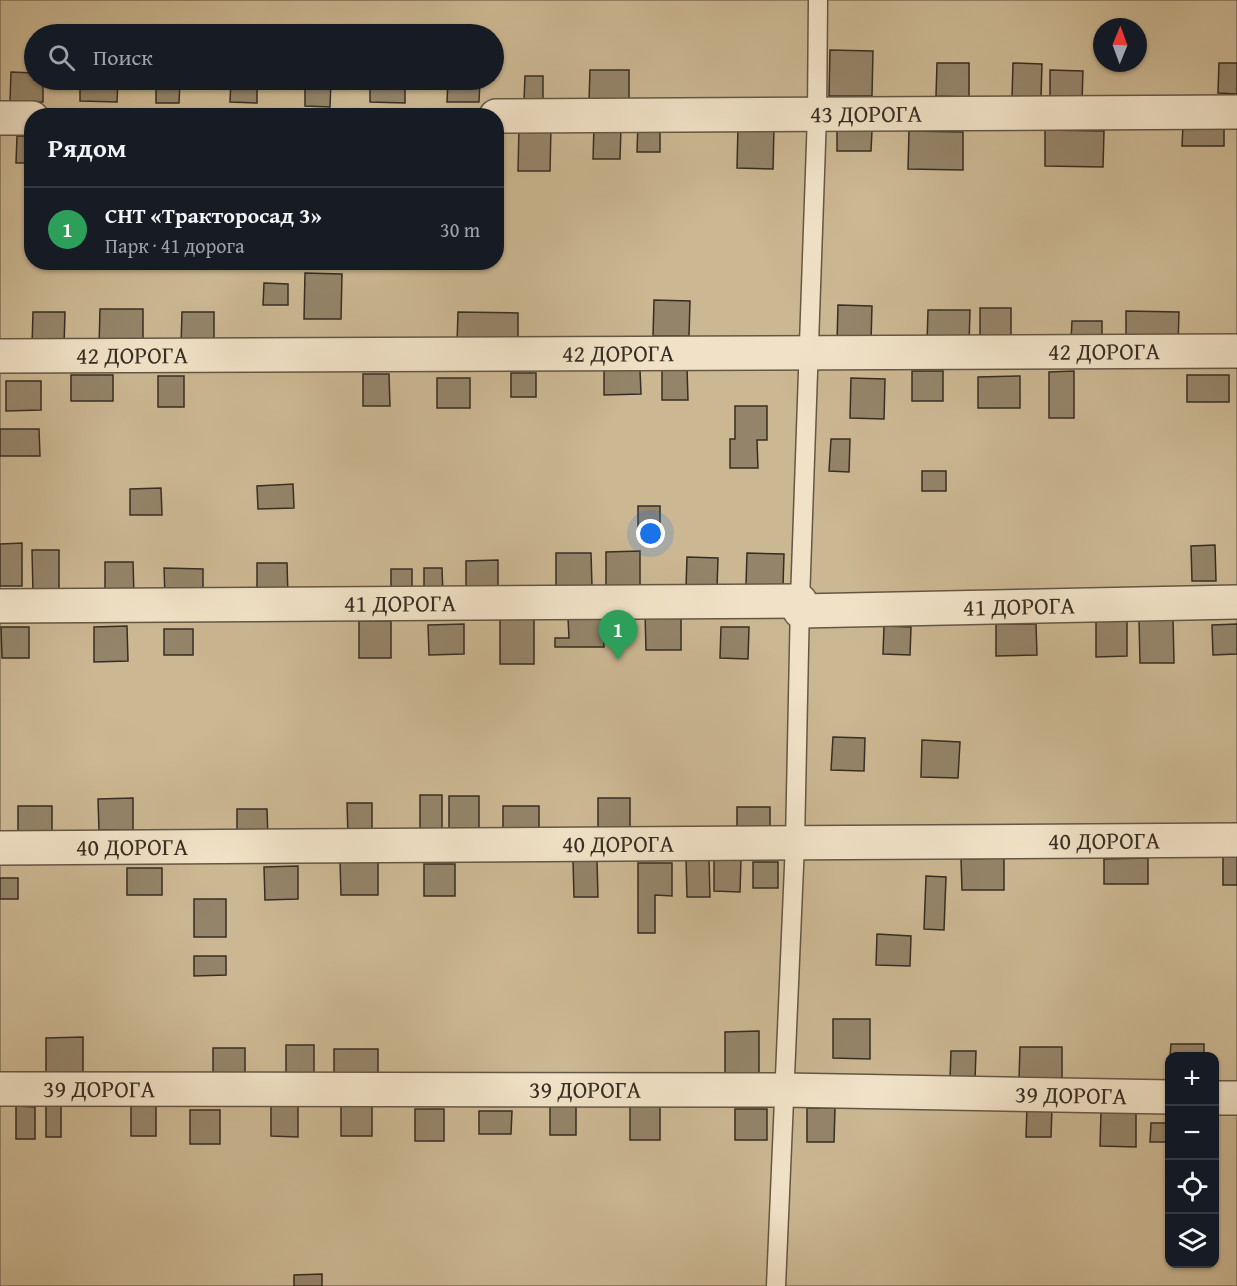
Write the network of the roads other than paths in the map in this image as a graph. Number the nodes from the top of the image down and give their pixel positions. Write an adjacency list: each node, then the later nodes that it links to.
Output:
1 (818, 0): 3 (lane)
2 (1237, 112): 3 (street, 43 ДОРОГА)
3 (817, 115): 4 (street, 43 ДОРОГА); 8 (lane)
4 (504, 116)
5 (0, 118): 6 (street)
6 (24, 118)
7 (1237, 351): 8 (street, 42 ДОРОГА)
8 (807, 353): 9 (street, 42 ДОРОГА); 12 (lane)
9 (0, 356)
10 (1237, 602): 12 (street, 41 ДОРОГА)
11 (0, 606): 12 (street, 41 ДОРОГА)
12 (800, 606): 14 (lane)
13 (1237, 840): 14 (street, 40 ДОРОГА)
14 (795, 843): 15 (street, 40 ДОРОГА); 17 (lane)
15 (0, 848)
16 (0, 1089): 17 (street, 39 ДОРОГА)
17 (784, 1090): 18 (street, 39 ДОРОГА); 21 (lane)
18 (1165, 1097)
19 (1219, 1098): 20 (street)
20 (1237, 1098)
21 (776, 1286)

